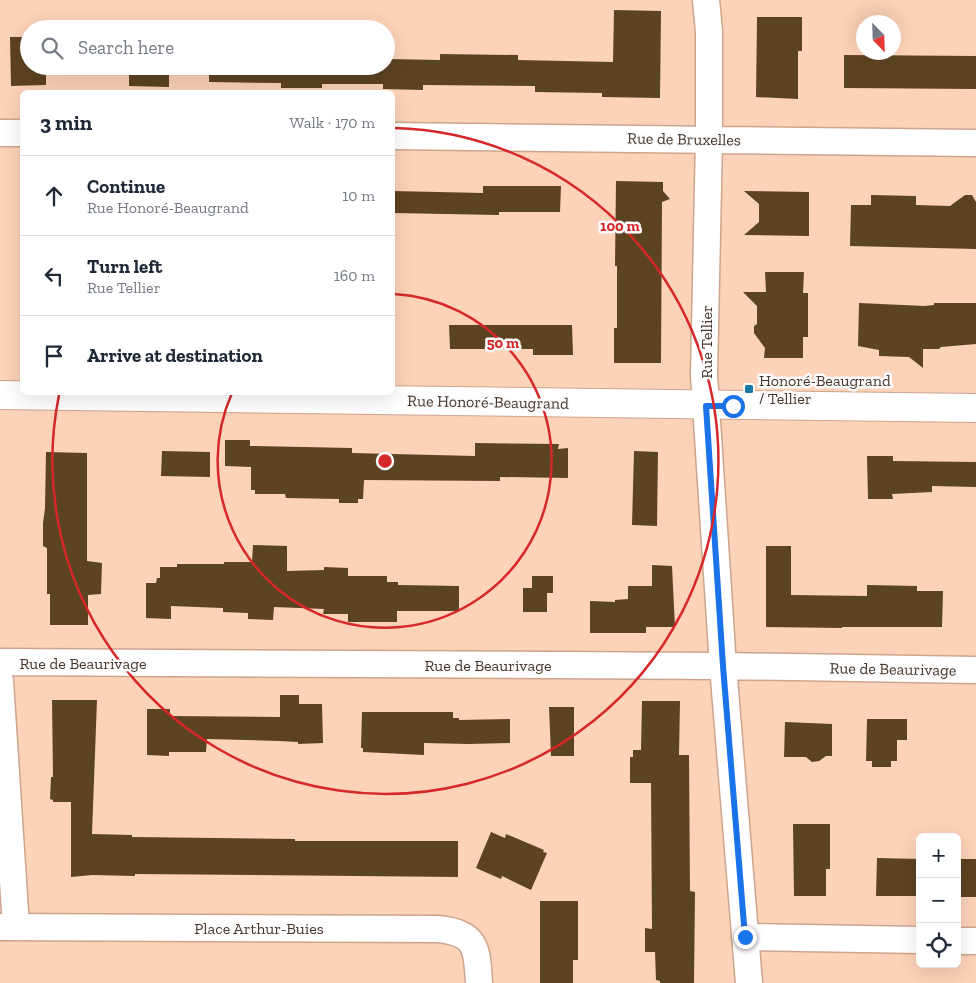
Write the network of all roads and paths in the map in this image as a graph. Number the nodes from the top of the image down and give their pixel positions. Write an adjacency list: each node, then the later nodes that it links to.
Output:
1 (706, 0): 5 (street, Rue Tellier)
2 (0, 133): 3 (street)
3 (20, 133)
4 (395, 136): 5 (street, Rue de Bruxelles)
5 (710, 139): 6 (street, Rue de Bruxelles); 8 (street, Rue Tellier)
6 (976, 143)
7 (0, 395): 8 (street, Rue Honoré-Beaugrand)
8 (706, 406): 9 (street, Rue Honoré-Beaugrand); 11 (street, Rue Tellier)
9 (976, 408)
10 (0, 662): 11 (street, Rue de Beaurivage)
11 (723, 666): 12 (street, Rue de Beaurivage); 15 (street, Rue Tellier)
12 (976, 670)
13 (0, 681): 14 (street)
14 (8, 927): 19 (street, Place Arthur-Buies)
15 (745, 937): 16 (street); 20 (street, Rue Tellier)
16 (916, 940)
17 (961, 941): 18 (street)
18 (976, 941)
19 (479, 983)
20 (749, 983)

